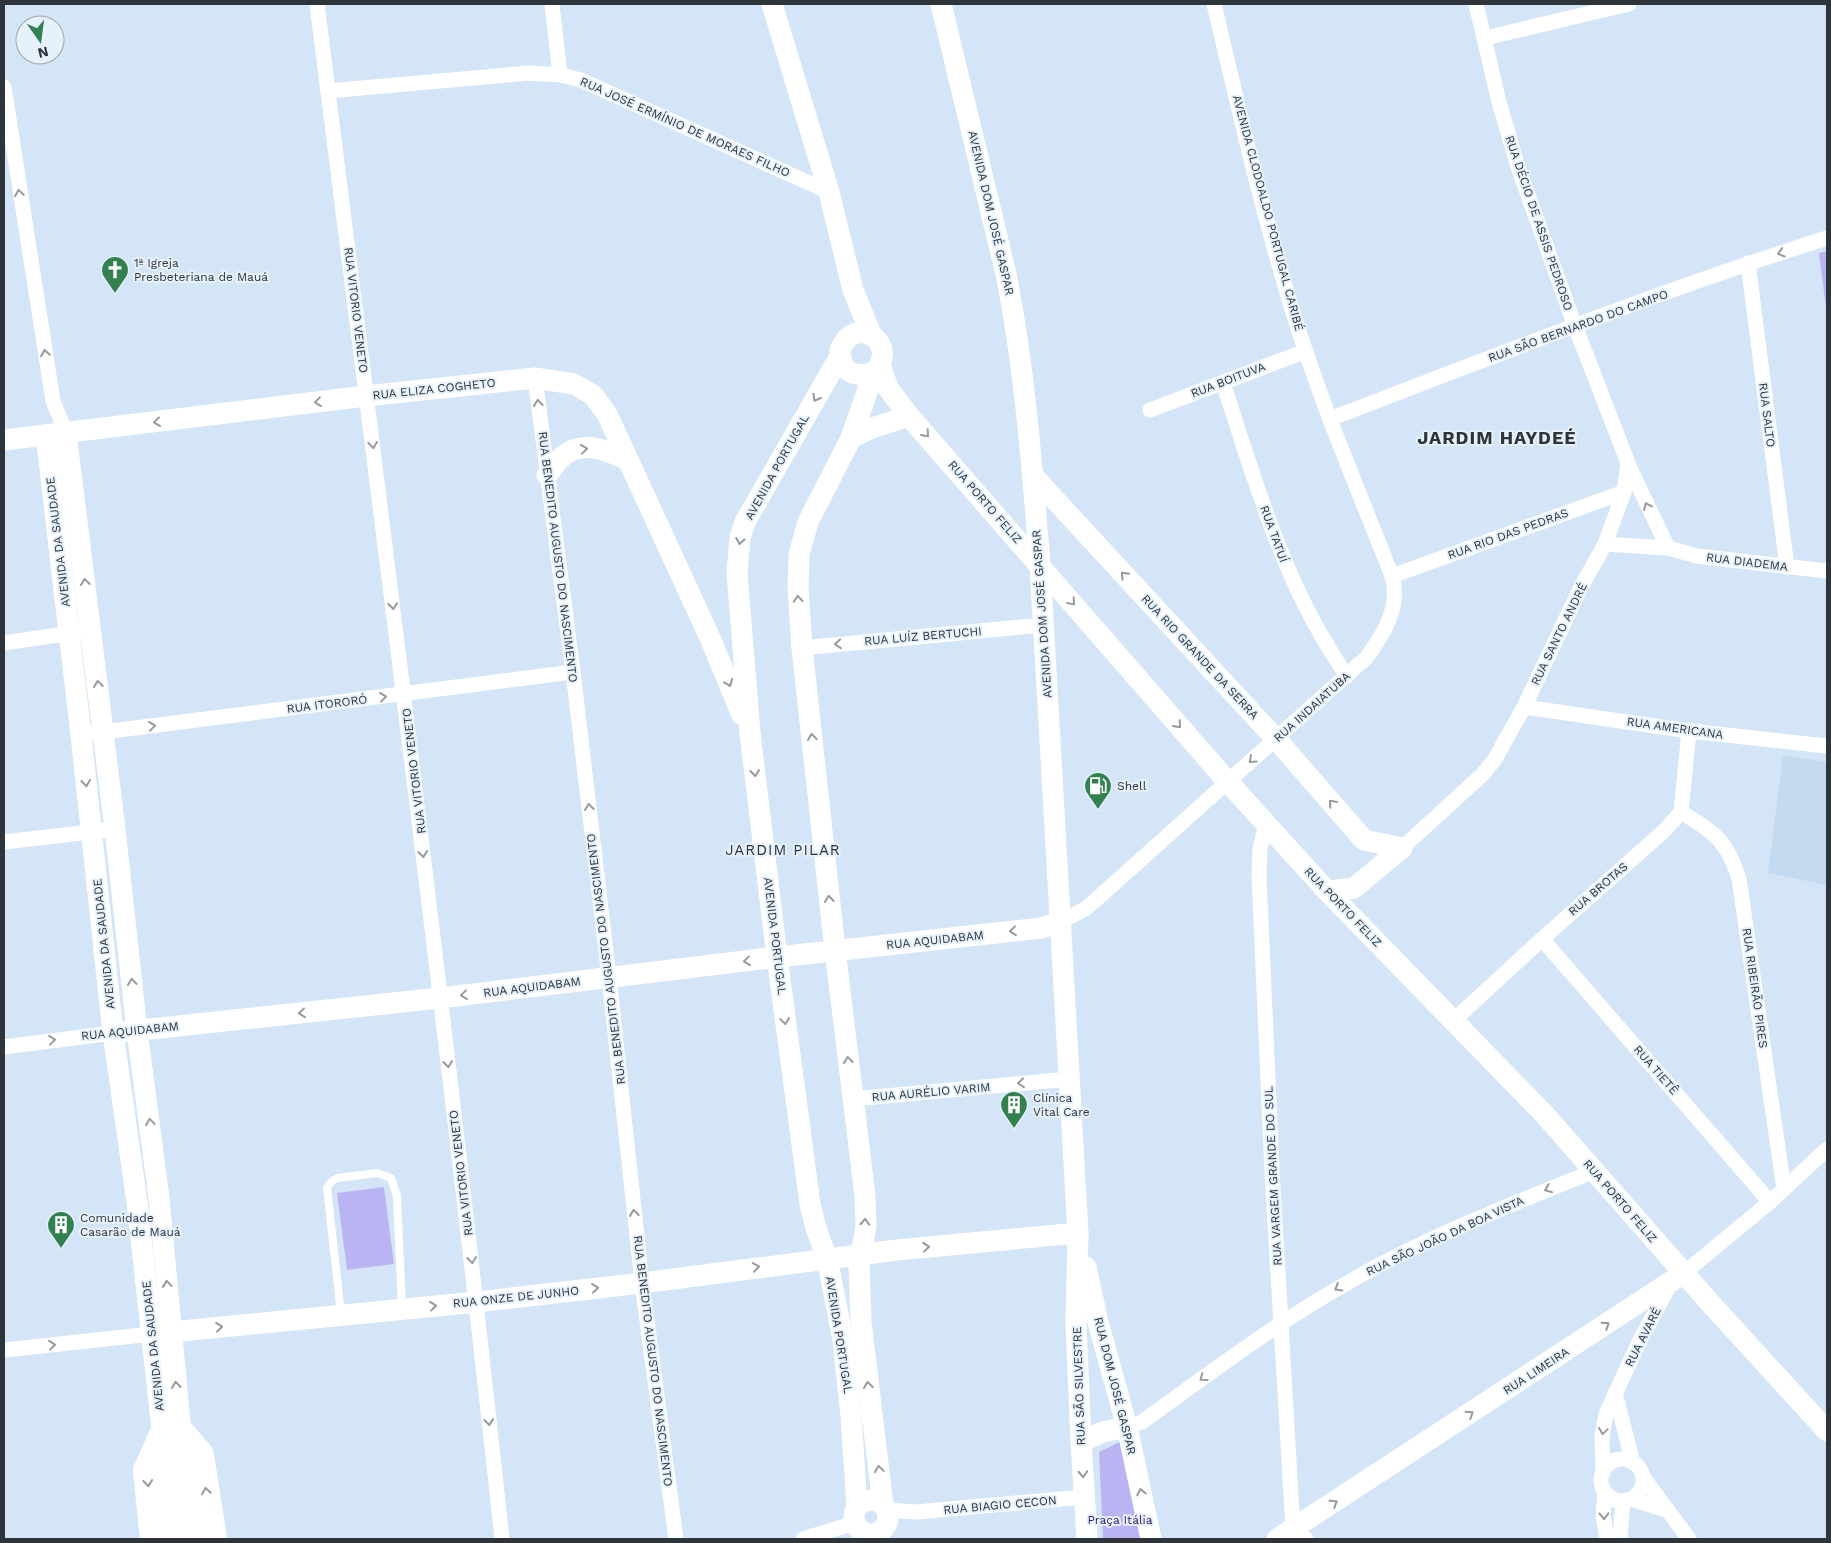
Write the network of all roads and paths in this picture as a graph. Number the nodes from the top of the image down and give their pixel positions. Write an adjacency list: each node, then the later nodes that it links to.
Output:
1 (317, 4): 11 (street, RUA VITORIO VENETO)
2 (552, 4): 9 (street)
3 (772, 4): 13 (street, AVENIDA PORTUGAL)
4 (942, 4): 34 (street, AVENIDA DOM JOSÉ GASPAR)
5 (1214, 4): 20 (street, AVENIDA CLODOALDO PORTUGAL CARIBÉ)
6 (1476, 4): 8 (street, RUA DÉCIO DE ASSIS PEDROSO)
7 (1629, 4): 8 (street)
8 (1485, 38): 17 (street, RUA DÉCIO DE ASSIS PEDROSO)
9 (560, 75): 11 (street, RUA JOSÉ ERMÍNIO DE MORAES FILHO); 13 (street, RUA JOSÉ ERMÍNIO DE MORAES FILHO)
10 (4, 87): 12 (street, AVENIDA DA SAUDADE)
11 (328, 91): 24 (street, RUA VITORIO VENETO)
12 (7, 132): 28 (street, AVENIDA DA SAUDADE, one-way to 12)
13 (829, 192): 16 (street, AVENIDA PORTUGAL)
14 (1827, 238): 15 (street, RUA SÃO BERNARDO DO CAMPO, one-way to 15)
15 (1748, 263): 17 (street, RUA SÃO BERNARDO DO CAMPO); 39 (street, RUA SALTO)
16 (853, 290): 18 (street, AVENIDA PORTUGAL); 19 (street, AVENIDA PORTUGAL)
17 (1575, 326): 27 (street, RUA SÃO BERNARDO DO CAMPO); 32 (street, RUA SANTO ANDRÉ)
18 (871, 334): 19 (street); 21 (street)
19 (843, 347): 21 (street); 47 (street, AVENIDA PORTUGAL, one-way to 47)
20 (1306, 351): 23 (street, RUA BOITUVA); 27 (street, AVENIDA CLODOALDO PORTUGAL CARIBÉ)
21 (877, 368): 26 (street, RUA PORTO FELIZ); 29 (street, AVENIDA PORTUGAL)
22 (535, 378): 24 (street, RUA ELIZA COGHETO); 31 (street, RUA ELIZA COGHETO); 33 (street, RUA BENEDITO AUGUSTO DO NASCIMENTO, one-way to 22)
23 (1223, 382): 25 (street, RUA BOITUVA); 50 (street, RUA TATUÍ)
24 (366, 396): 28 (street, RUA ELIZA COGHETO, one-way to 28); 51 (street, RUA VITORIO VENETO, one-way to 51)
25 (1150, 410)
26 (909, 416): 29 (street); 38 (street, RUA PORTO FELIZ, one-way to 38)
27 (1330, 419): 41 (street, RUA INDAIATUBA)
28 (56, 434): 30 (street, RUA ELIZA COGHETO); 43 (street, AVENIDA DA SAUDADE, one-way to 28); 44 (street, AVENIDA DA SAUDADE)
29 (851, 438): 48 (street, AVENIDA PORTUGAL, one-way to 29)
30 (4, 440)
31 (628, 460): 33 (street, one-way to 31); 45 (street, RUA ELIZA COGHETO)
32 (1628, 463): 35 (street, RUA SANTO ANDRÉ); 37 (street, one-way to 32)
33 (547, 475): 49 (street, RUA BENEDITO AUGUSTO DO NASCIMENTO)
34 (1033, 476): 38 (street, AVENIDA DOM JOSÉ GASPAR); 57 (street, RUA RIO GRANDE DA SERRA, one-way to 34)
35 (1624, 492): 36 (street, RUA SANTO ANDRÉ); 41 (street, RUA RIO DAS PEDRAS)
36 (1605, 544): 37 (street, RUA DIADEMA); 52 (street, RUA SANTO ANDRÉ)
37 (1668, 548): 39 (street, RUA DIADEMA)
38 (1040, 565): 42 (street, AVENIDA DOM JOSÉ GASPAR); 59 (street, RUA PORTO FELIZ, one-way to 59)
39 (1787, 567): 40 (street, RUA DIADEMA)
40 (1827, 571)
41 (1392, 576): 50 (street, RUA INDAIATUBA)
42 (1043, 625): 48 (street, RUA LUÍZ BERTUCHI, one-way to 48); 69 (street, AVENIDA DOM JOSÉ GASPAR)
43 (92, 630): 44 (street); 54 (street, AVENIDA DA SAUDADE, one-way to 43)
44 (69, 634): 46 (street); 56 (street, AVENIDA DA SAUDADE)
45 (710, 638): 47 (street); 55 (street, RUA ELIZA COGHETO, one-way to 55)
46 (4, 643)
47 (743, 645): 55 (street, AVENIDA PORTUGAL)
48 (802, 648): 72 (street, AVENIDA PORTUGAL, one-way to 48)
49 (573, 672): 51 (street, RUA ITORORÓ); 74 (street, RUA BENEDITO AUGUSTO DO NASCIMENTO, one-way to 49)
50 (1347, 676): 57 (street, RUA INDAIATUBA)
51 (405, 694): 54 (street, RUA ITORORÓ, one-way to 51); 75 (street, RUA VITORIO VENETO, one-way to 75)
52 (1524, 707): 53 (street, RUA AMERICANA); 66 (street, RUA SANTO ANDRÉ)
53 (1690, 731): 58 (street, RUA AMERICANA); 60 (street)
54 (104, 732): 56 (street, RUA ITORORÓ); 62 (street, AVENIDA DA SAUDADE)
55 (750, 734): 73 (street, AVENIDA PORTUGAL, one-way to 73)
56 (81, 735): 63 (street, AVENIDA DA SAUDADE, one-way to 63)
57 (1276, 739): 59 (street, RUA INDAIATUBA, one-way to 59); 64 (street, RUA RIO GRANDE DA SERRA, one-way to 57)
58 (1827, 746)
59 (1228, 782): 61 (street, RUA PORTO FELIZ); 69 (street, RUA INDAIATUBA)
60 (1681, 812): 71 (street, RUA BROTAS); 84 (street, RUA RIBEIRÃO PIRES)
61 (1266, 824): 68 (street, RUA PORTO FELIZ); 94 (street, RUA VARGEM GRANDE DO SUL)
62 (116, 829): 63 (street); 77 (street, AVENIDA DA SAUDADE, one-way to 62)
63 (92, 832): 65 (street); 78 (street, AVENIDA DA SAUDADE)
64 (1364, 840): 66 (street); 67 (street)
65 (4, 842)
66 (1402, 848): 67 (street, RUA SANTO ANDRÉ)
67 (1359, 884): 68 (street); 70 (street)
68 (1327, 891): 70 (street, RUA PORTO FELIZ)
69 (1060, 922): 72 (street, RUA AQUIDABAM, one-way to 72); 80 (street, AVENIDA DOM JOSÉ GASPAR)
70 (1359, 924): 76 (street, RUA PORTO FELIZ)
71 (1542, 939): 76 (street, RUA BROTAS); 85 (street, RUA TIETÊ)
72 (835, 950): 73 (street, RUA AQUIDABAM); 81 (street, AVENIDA PORTUGAL, one-way to 72)
73 (777, 957): 74 (street, RUA AQUIDABAM, one-way to 74); 88 (street, AVENIDA PORTUGAL, one-way to 88)
74 (609, 977): 75 (street, RUA AQUIDABAM, one-way to 75); 90 (street, RUA BENEDITO AUGUSTO DO NASCIMENTO, one-way to 74)
75 (440, 998): 77 (street, RUA AQUIDABAM, one-way to 77); 91 (street, RUA VITORIO VENETO, one-way to 91)
76 (1454, 1020): 83 (street, RUA PORTO FELIZ)
77 (137, 1031): 78 (street, RUA AQUIDABAM); 95 (street, AVENIDA DA SAUDADE, one-way to 77)
78 (113, 1033): 79 (street, RUA AQUIDABAM, one-way to 78); 95 (street, AVENIDA DA SAUDADE)
79 (4, 1047)
80 (1070, 1079): 81 (street, RUA AURÉLIO VARIM, one-way to 81); 86 (street, AVENIDA DOM JOSÉ GASPAR)
81 (853, 1099): 87 (street, AVENIDA PORTUGAL, one-way to 81)
82 (1827, 1149): 84 (street, RUA LIMEIRA)
83 (1594, 1171): 89 (street, RUA PORTO FELIZ); 94 (street, RUA SÃO JOÃO DA BOA VISTA, one-way to 94)
84 (1784, 1189): 85 (street, RUA LIMEIRA)
85 (1770, 1202): 89 (street, RUA LIMEIRA)
86 (1078, 1232): 87 (street, RUA ONZE DE JUNHO, one-way to 86); 98 (street, RUA DOM JOSÉ GASPAR); 101 (street, RUA SÃO SILVESTRE)
87 (860, 1254): 88 (street, RUA ONZE DE JUNHO); 110 (street, AVENIDA PORTUGAL, one-way to 87)
88 (826, 1258): 90 (street, RUA ONZE DE JUNHO, one-way to 88); 111 (street, AVENIDA PORTUGAL)
89 (1678, 1278): 97 (street, RUA AVARÉ); 99 (street, RUA PORTO FELIZ); 112 (street, RUA LIMEIRA, one-way to 89)
90 (642, 1283): 91 (street, RUA ONZE DE JUNHO, one-way to 90); 118 (street, RUA BENEDITO AUGUSTO DO NASCIMENTO)
91 (476, 1302): 92 (street, RUA ONZE DE JUNHO, one-way to 91); 117 (street, RUA VITORIO VENETO, one-way to 117)
92 (403, 1309): 93 (street, RUA ONZE DE JUNHO); 93 (lane)
93 (342, 1315): 95 (street, RUA ONZE DE JUNHO, one-way to 93)
94 (1282, 1321): 98 (street, RUA SÃO JOÃO DA BOA VISTA, one-way to 98); 112 (street, RUA VARGEM GRANDE DO SUL)
95 (161, 1333): 96 (street, RUA ONZE DE JUNHO, one-way to 95); 100 (street, AVENIDA DA SAUDADE)
96 (4, 1350)
97 (1615, 1393): 102 (street); 103 (street, RUA AVARÉ, one-way to 103)
98 (1127, 1427): 101 (street); 121 (street, RUA DOM JOSÉ GASPAR, one-way to 98)
99 (1827, 1431)
100 (172, 1435): 105 (street, AVENIDA DA SAUDADE); 113 (highway, one-way to 113); 116 (highway, one-way to 100)
101 (1081, 1442): 107 (street, RUA SÃO SILVESTRE, one-way to 107)
102 (1633, 1462): 103 (street); 104 (street)
103 (1603, 1472): 106 (street)
104 (1643, 1477): 108 (street); 109 (street)
105 (177, 1485): 114 (street); 115 (street)
106 (1605, 1492): 108 (street); 122 (street, one-way to 122)
107 (1084, 1497): 110 (street, RUA BIAGIO CECON); 120 (street, RUA SÃO SILVESTRE)
108 (1627, 1500): 109 (street); 123 (street)
109 (1666, 1510): 124 (street)
110 (886, 1520): 111 (street); 111 (street)
111 (860, 1525): 119 (street)
112 (1292, 1536)
113 (154, 1539)
114 (174, 1539)
115 (193, 1539)
116 (213, 1539)
117 (502, 1539)
118 (676, 1539)
119 (802, 1539)
120 (1088, 1539)
121 (1151, 1539)
122 (1607, 1539)
123 (1620, 1539)
124 (1689, 1539)

